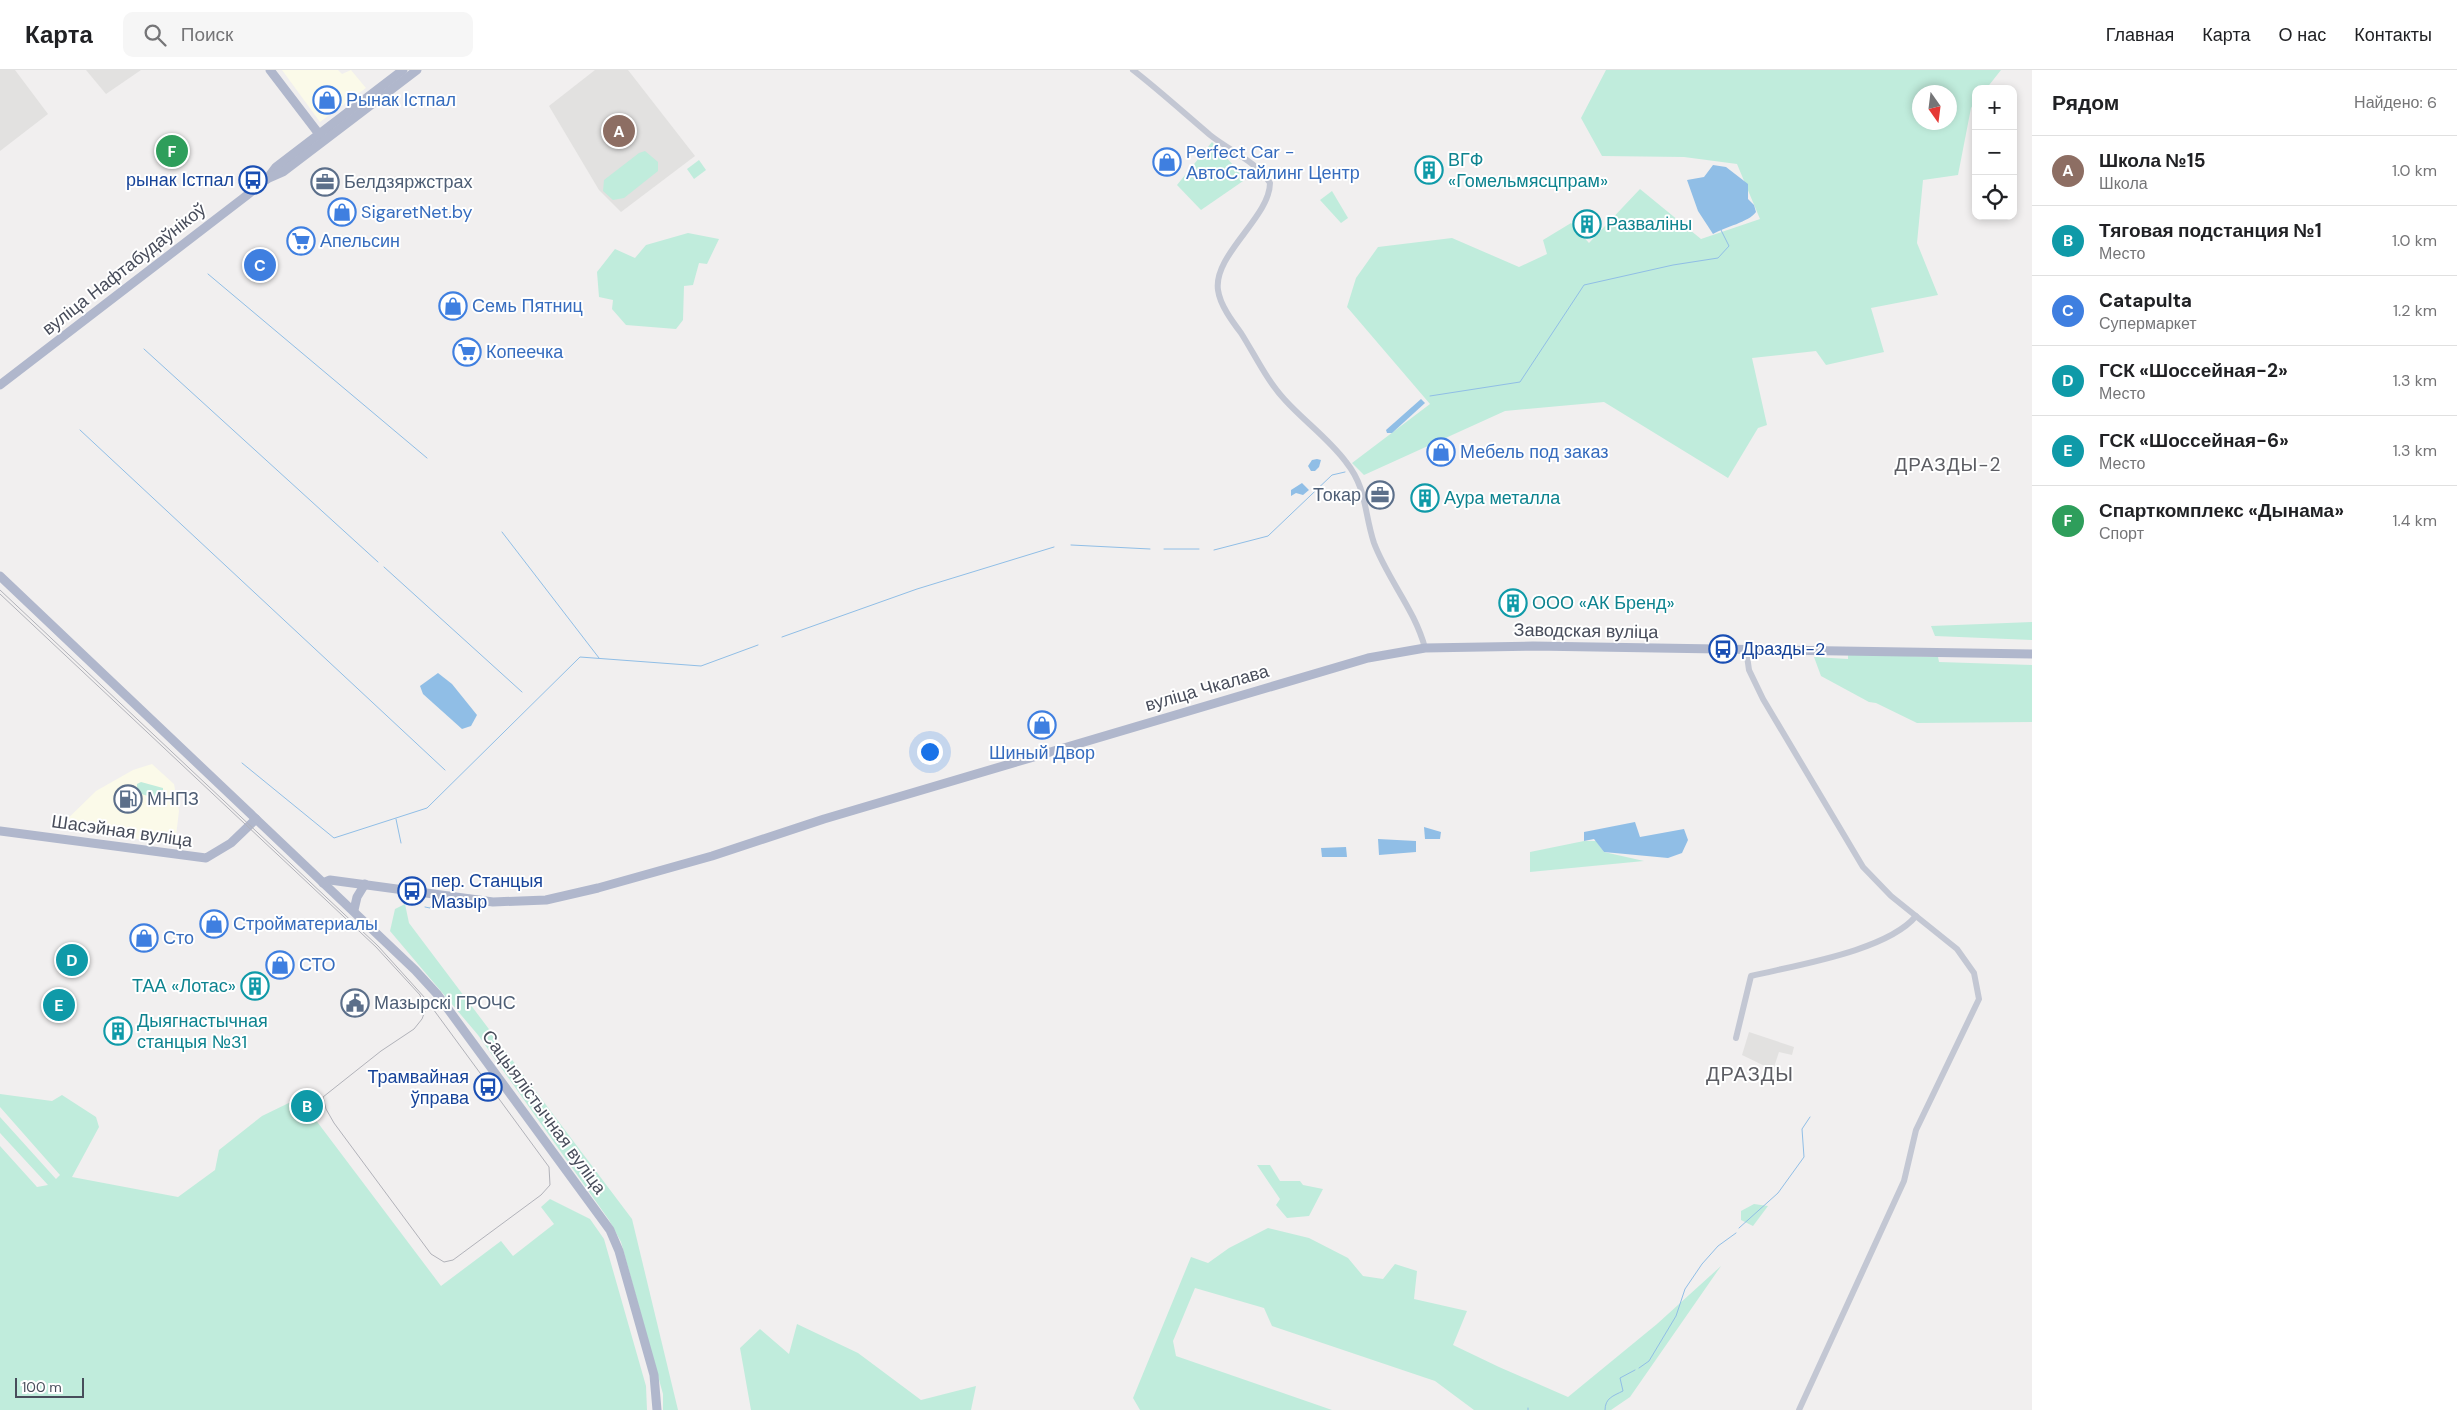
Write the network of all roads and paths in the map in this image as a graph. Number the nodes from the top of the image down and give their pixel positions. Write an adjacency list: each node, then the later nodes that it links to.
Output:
1 (270, 70): 5 (main road)
2 (403, 70): 5 (main road)
3 (417, 70): 5 (main road)
4 (1133, 70): 8 (street)
5 (321, 137): 6 (main road, вуліца Нафтабудаўнікоў)
6 (0, 385)
7 (0, 576): 11 (main road, Сацыялістычная вуліца)
8 (1425, 648): 9 (main road, Заводская вуліца); 14 (main road, вуліца Чкалава)
9 (1746, 650): 10 (main road, Заводская вуліца); 16 (street)
10 (2032, 654)
11 (256, 819): 12 (main road, Шасэйная вуліца); 13 (main road, Сацыялістычная вуліца)
12 (0, 831)
13 (323, 883): 14 (main road, вуліца Чкалава); 15 (main road, Сацыялістычная вуліца)
14 (365, 884): 15 (main road)
15 (354, 910): 18 (main road, Сацыялістычная вуліца)
16 (1916, 916): 17 (street); 19 (street)
17 (1736, 1038)
18 (657, 1410)
19 (1799, 1410)

